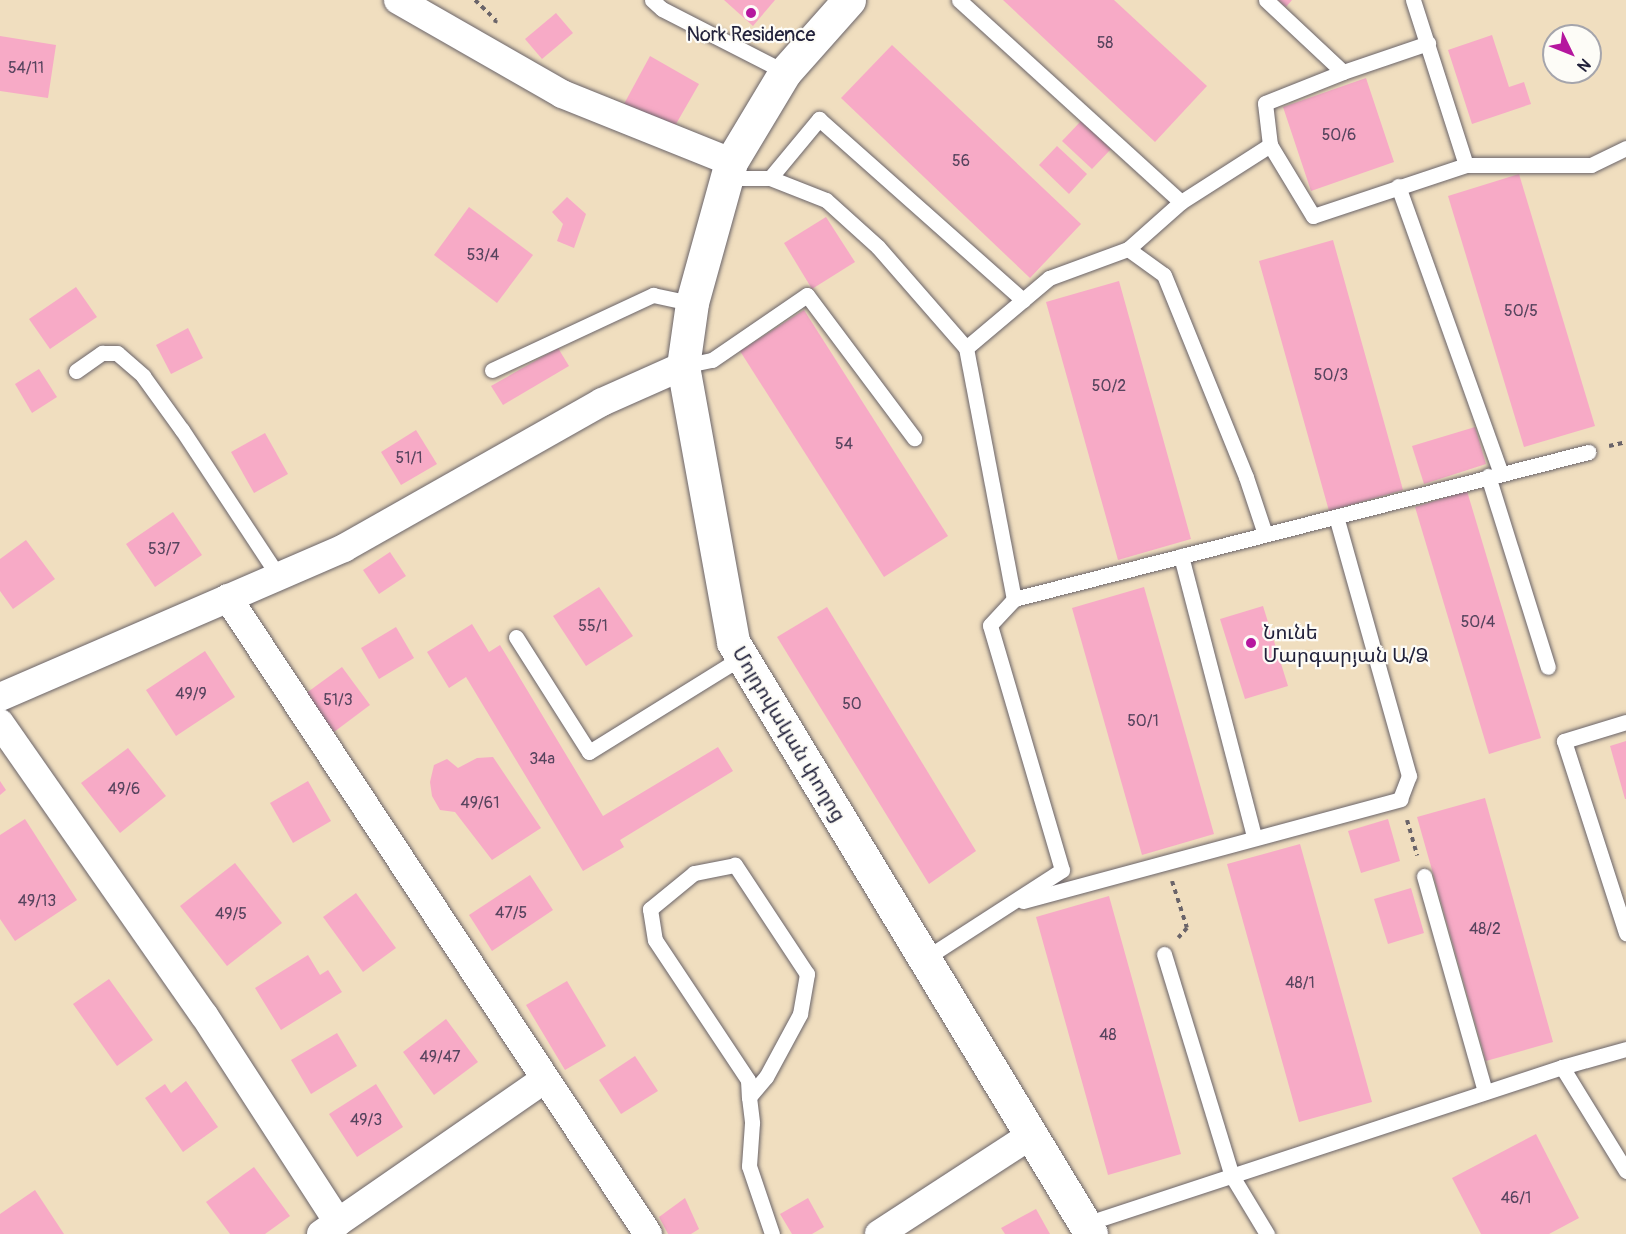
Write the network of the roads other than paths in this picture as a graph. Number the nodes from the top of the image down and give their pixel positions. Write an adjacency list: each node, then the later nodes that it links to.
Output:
1 (398, 0): 13 (street)
2 (652, 0): 8 (lane)
3 (849, 0): 8 (street, Մոլդովական փողոց)
4 (959, 0): 16 (lane)
5 (1266, 0): 9 (lane)
6 (1413, 0): 7 (lane)
7 (1428, 43): 9 (lane); 12 (lane)
8 (785, 72): 13 (street, Մոլդովական փողոց)
9 (1343, 72): 10 (lane)
10 (1270, 145): 15 (lane); 16 (lane)
11 (1626, 148): 12 (lane)
12 (1466, 165): 15 (lane)
13 (728, 170): 14 (lane); 19 (street, Մոլդովական փողոց)
14 (770, 178): 18 (lane); 20 (lane)
15 (1398, 186): 26 (lane)
16 (1181, 202): 17 (lane)
17 (1128, 249): 18 (lane); 28 (lane)
18 (1023, 300): 20 (lane)
19 (692, 303): 21 (street, Մոլդովական փողոց); 22 (lane)
20 (966, 348): 32 (lane)
21 (683, 366): 24 (lane); 30 (street); 34 (street, Մոլդովական փողոց)
22 (492, 370)
23 (76, 371): 30 (lane)
24 (914, 438)
25 (1588, 452): 26 (lane)
26 (1494, 475): 27 (lane); 35 (lane)
27 (1336, 517): 28 (lane); 39 (lane)
28 (1265, 534): 29 (lane)
29 (1181, 556): 32 (lane); 39 (lane)
30 (279, 577): 31 (street)
31 (228, 598): 36 (street); 47 (street)
32 (1014, 599): 41 (lane)
33 (516, 637): 34 (lane)
34 (742, 657): 44 (street, Մոլդովական փողոց)
35 (1548, 667)
36 (0, 697)
37 (1626, 722): 42 (lane)
38 (0, 723): 53 (street)
39 (1254, 837): 41 (lane)
40 (1424, 876): 48 (lane)
41 (1009, 905): 44 (lane)
42 (1626, 933)
43 (1164, 954): 52 (lane)
44 (926, 958): 50 (street, Մոլդովական փողոց)
45 (1626, 1049): 46 (lane)
46 (1562, 1067): 48 (lane); 51 (lane)
47 (545, 1079): 53 (street); 55 (street)
48 (1485, 1092): 52 (lane)
49 (749, 1096): 49 (lane); 56 (lane)
50 (1030, 1136): 54 (street, Մոլդովական փողոց); 57 (street)
51 (1626, 1171)
52 (1232, 1176): 54 (lane); 58 (lane)
53 (330, 1228)
54 (1088, 1229)
55 (648, 1234)
56 (772, 1234)
57 (879, 1234)
58 (1268, 1234)

